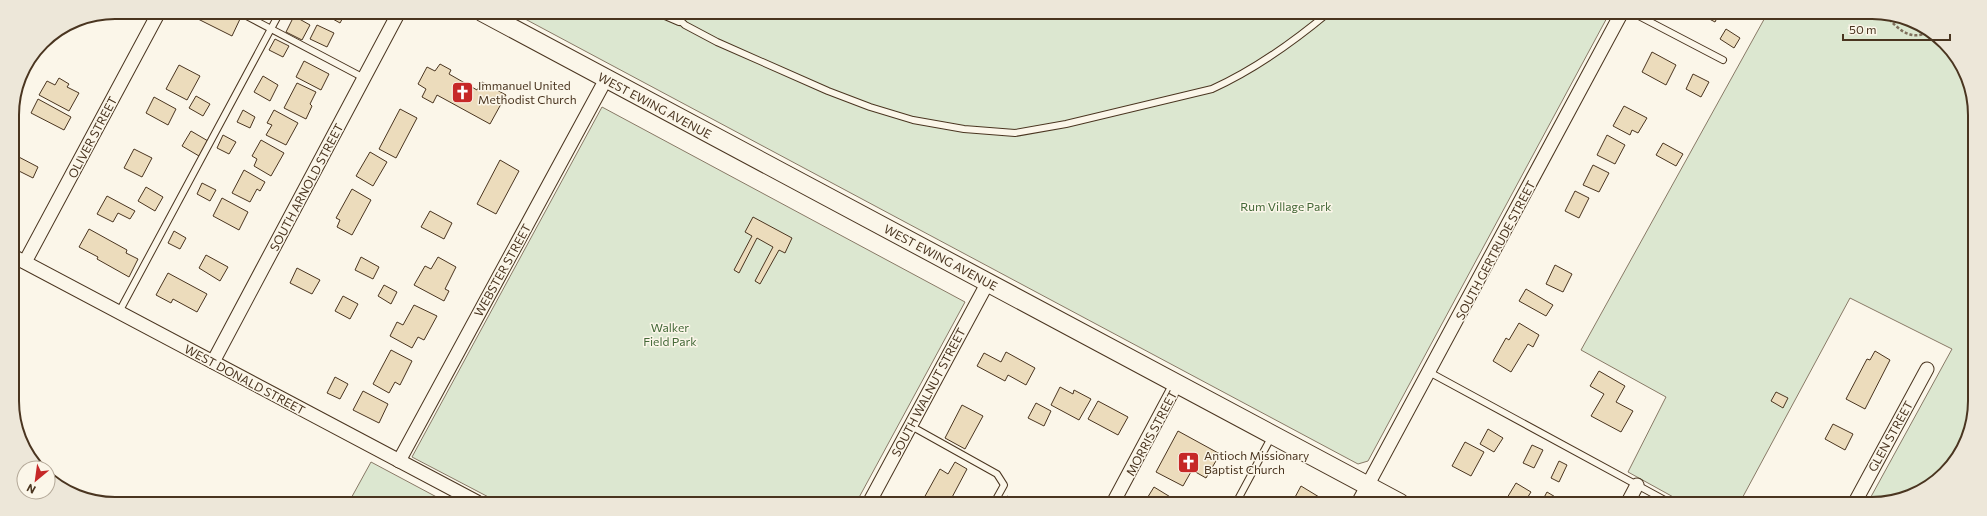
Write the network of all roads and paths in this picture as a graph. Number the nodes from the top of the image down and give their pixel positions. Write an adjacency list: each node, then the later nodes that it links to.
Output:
1 (155, 19): 19 (street, OLIVER STREET)
2 (252, 19): 13 (lane)
3 (276, 19): 13 (lane)
4 (395, 19): 16 (street, SOUTH ARNOLD STREET)
5 (495, 19): 17 (street, WEST EWING AVENUE)
6 (672, 19): 12 (lane)
7 (679, 19): 12 (lane)
8 (1320, 19): 12 (lane)
9 (1618, 19): 24 (street, SOUTH GERTRUDE STREET)
10 (1644, 19): 15 (lane)
11 (1891, 21): 14 (path)
12 (686, 25)
13 (271, 29): 16 (lane); 21 (lane)
14 (1922, 33)
15 (1723, 60)
16 (364, 78): 22 (street, SOUTH ARNOLD STREET)
17 (606, 79): 20 (street, WEST EWING AVENUE); 28 (street, WEBSTER STREET)
18 (19, 259): 19 (street, WEST DONALD STREET)
19 (25, 262): 21 (street, WEST DONALD STREET)
20 (988, 282): 25 (street, WEST EWING AVENUE); 26 (street, SOUTH WALNUT STREET)
21 (119, 312): 22 (street, WEST DONALD STREET)
22 (213, 362): 28 (street, WEST DONALD STREET)
23 (1928, 369): 40 (street, GLEN STREET)
24 (1429, 372): 29 (lane); 30 (street, SOUTH GERTRUDE STREET)
25 (1177, 383): 27 (street, WEST EWING AVENUE); 34 (street, MORRIS STREET)
26 (911, 426): 32 (street, SOUTH WALNUT STREET); 33 (lane)
27 (1273, 435): 30 (street, WEST EWING AVENUE); 35 (lane)
28 (399, 461): 31 (street, WEST DONALD STREET)
29 (1637, 485): 38 (street); 39 (lane)
30 (1368, 486): 36 (street, SOUTH GERTRUDE STREET); 37 (street, WEST EWING AVENUE)
31 (467, 497)
32 (872, 497)
33 (997, 497)
34 (1116, 497)
35 (1239, 497)
36 (1362, 497)
37 (1389, 497)
38 (1631, 497)
39 (1659, 497)
40 (1858, 497)

